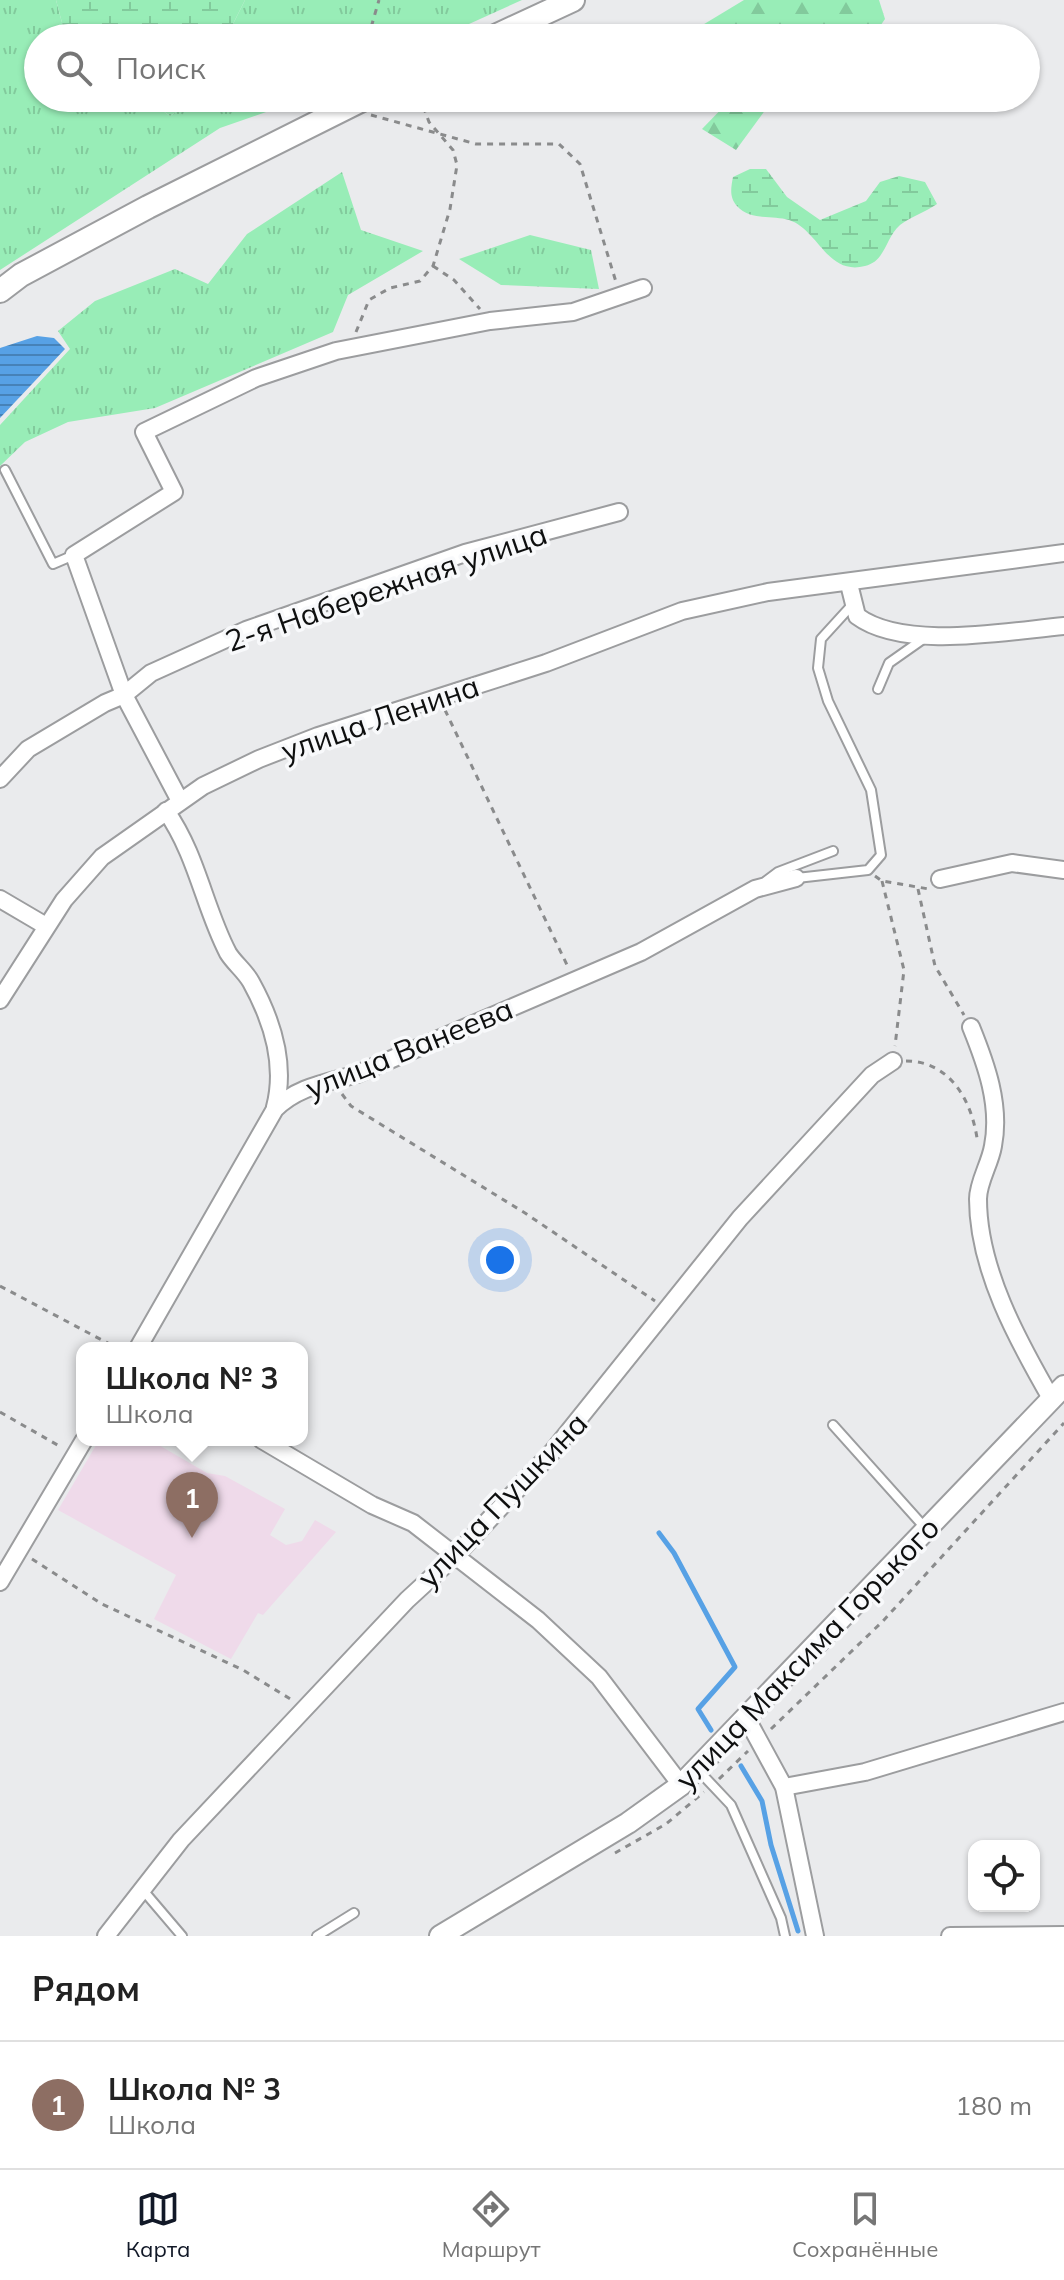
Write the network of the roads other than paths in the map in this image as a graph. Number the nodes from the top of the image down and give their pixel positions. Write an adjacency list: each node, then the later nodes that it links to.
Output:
1 (573, 0): 2 (main road)
2 (521, 24)
3 (338, 112): 5 (main road)
4 (643, 288): 9 (street)
5 (0, 291)
6 (5, 470): 9 (lane)
7 (619, 512): 15 (street, 2-я Набережная улица)
8 (1064, 553): 10 (street, улица Ленина)
9 (74, 555): 15 (street)
10 (849, 584): 11 (street); 17 (street, улица Ленина)
11 (852, 605): 13 (street); 20 (lane)
12 (1064, 626): 13 (street)
13 (926, 636): 14 (lane)
14 (878, 689)
15 (124, 695): 16 (street, 2-я Набережная улица); 17 (street)
16 (0, 779)
17 (173, 806): 24 (street, улица Ленина); 28 (street)
18 (833, 851): 22 (lane)
19 (1064, 870): 21 (street)
20 (796, 878): 22 (street, улица Ванеева)
21 (940, 879)
22 (755, 889): 29 (street, улица Ванеева)
23 (0, 899): 24 (street)
24 (46, 926): 25 (street, улица Ленина)
25 (0, 1000)
26 (971, 1027): 32 (street)
27 (893, 1061): 37 (street, улица Пушкина)
28 (281, 1066): 29 (street); 30 (street)
29 (310, 1086): 30 (street, улица Ванеева)
30 (275, 1109): 31 (street, улица Ванеева)
31 (141, 1342)
32 (1058, 1393): 36 (street, улица Максима Горького)
33 (833, 1425): 36 (lane)
34 (272, 1446): 37 (street)
35 (79, 1447): 38 (street)
36 (927, 1530): 40 (street, улица Максима Горького)
37 (457, 1554): 42 (street); 44 (street, улица Пушкина)
38 (0, 1582)
39 (1064, 1712): 43 (street)
40 (747, 1719): 41 (street, улица Максима Горького); 43 (street)
41 (697, 1770): 42 (street, улица Максима Горького); 51 (lane)
42 (681, 1785): 50 (street, улица Максима Горького)
43 (784, 1787): 52 (street)
44 (142, 1889): 47 (street, улица Пушкина); 48 (lane)
45 (354, 1913): 49 (lane)
46 (1064, 1935): 53 (street)
47 (106, 1936)
48 (182, 1936)
49 (317, 1936)
50 (440, 1936)
51 (785, 1936)
52 (815, 1936)
53 (950, 1936)

